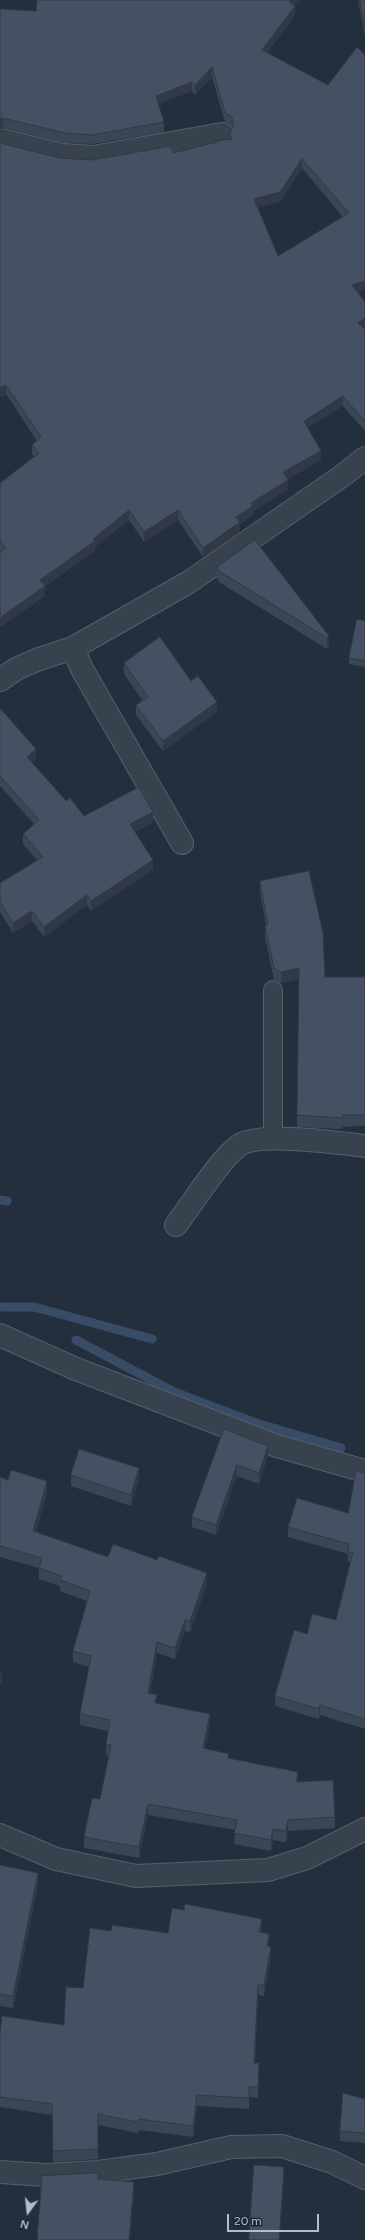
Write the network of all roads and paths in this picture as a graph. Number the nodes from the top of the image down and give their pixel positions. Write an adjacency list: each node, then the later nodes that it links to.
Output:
1 (222, 134): 2 (street)
2 (0, 140)
3 (365, 458): 4 (street)
4 (73, 648): 5 (street); 6 (street)
5 (0, 680)
6 (182, 843)
7 (273, 990): 8 (lane)
8 (273, 1137): 9 (street); 10 (street)
9 (365, 1146)
10 (176, 1225)
11 (0, 1335): 12 (street)
12 (365, 1470)
13 (365, 1829): 14 (street)
14 (0, 1835)
15 (0, 2172): 16 (street)
16 (365, 2178)

